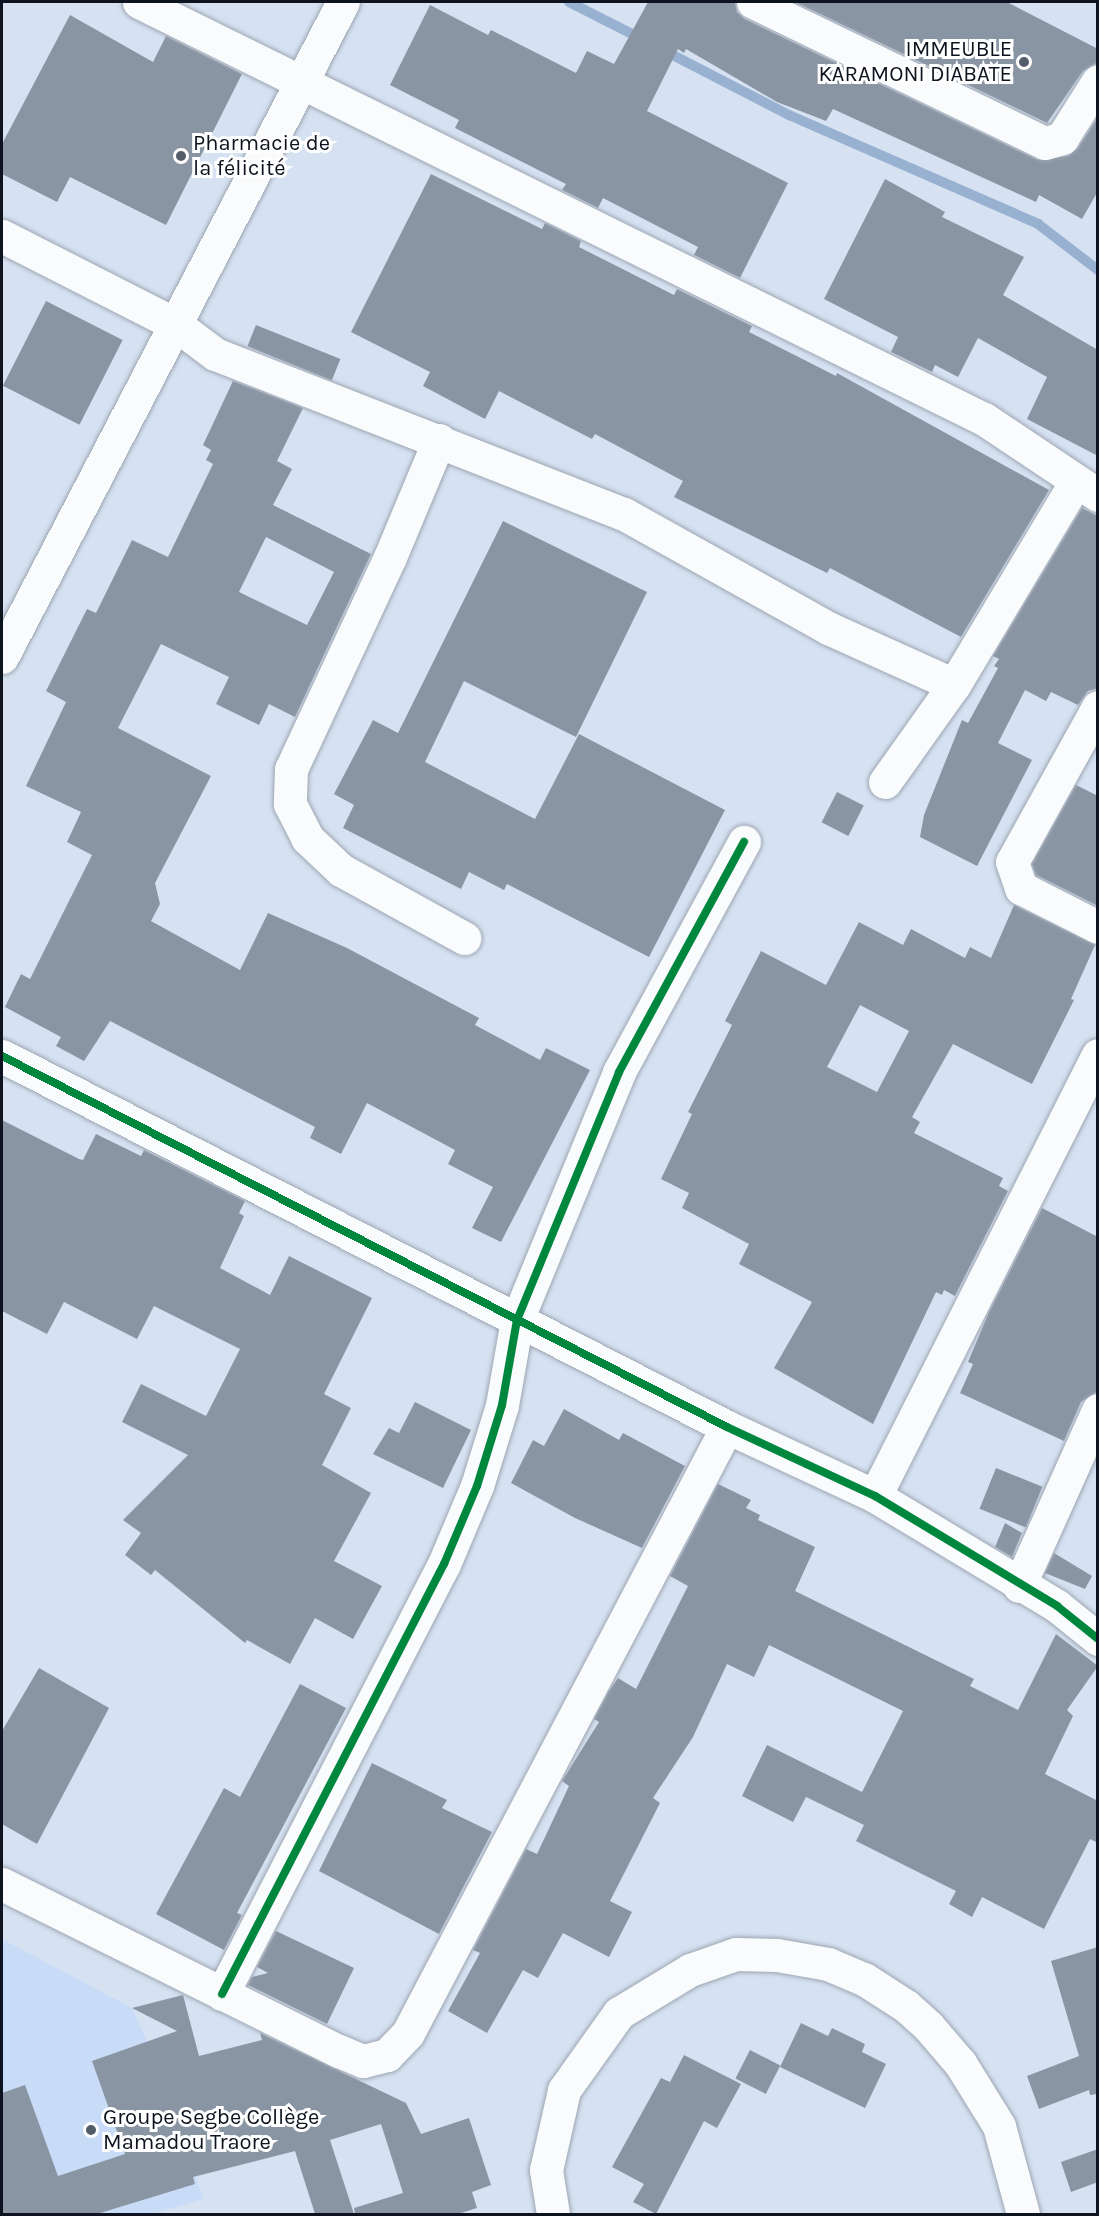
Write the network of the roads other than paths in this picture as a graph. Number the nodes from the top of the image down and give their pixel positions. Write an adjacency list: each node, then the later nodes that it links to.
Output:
1 (139, 2): 5 (street)
2 (343, 2): 5 (street)
3 (753, 2): 4 (street)
4 (1098, 81)
5 (301, 82): 7 (street); 9 (street)
6 (2, 236): 7 (street)
7 (175, 324): 8 (street); 10 (street)
8 (439, 440): 11 (street); 16 (street)
9 (1086, 489): 11 (street)
10 (2, 657)
11 (954, 686): 13 (street)
12 (1098, 707): 15 (street)
13 (885, 782)
14 (744, 842): 19 (street)
15 (1098, 927)
16 (464, 938)
17 (1098, 1055): 22 (street)
18 (2, 1056): 19 (street)
19 (517, 1320): 21 (street); 26 (street)
20 (1098, 1410): 23 (street)
21 (727, 1427): 22 (street); 26 (street)
22 (875, 1496): 23 (street)
23 (1019, 1586): 24 (street)
24 (1098, 1639)
25 (2, 1884): 26 (street)
26 (222, 1994)
27 (553, 2214): 28 (street)
28 (1023, 2214)

